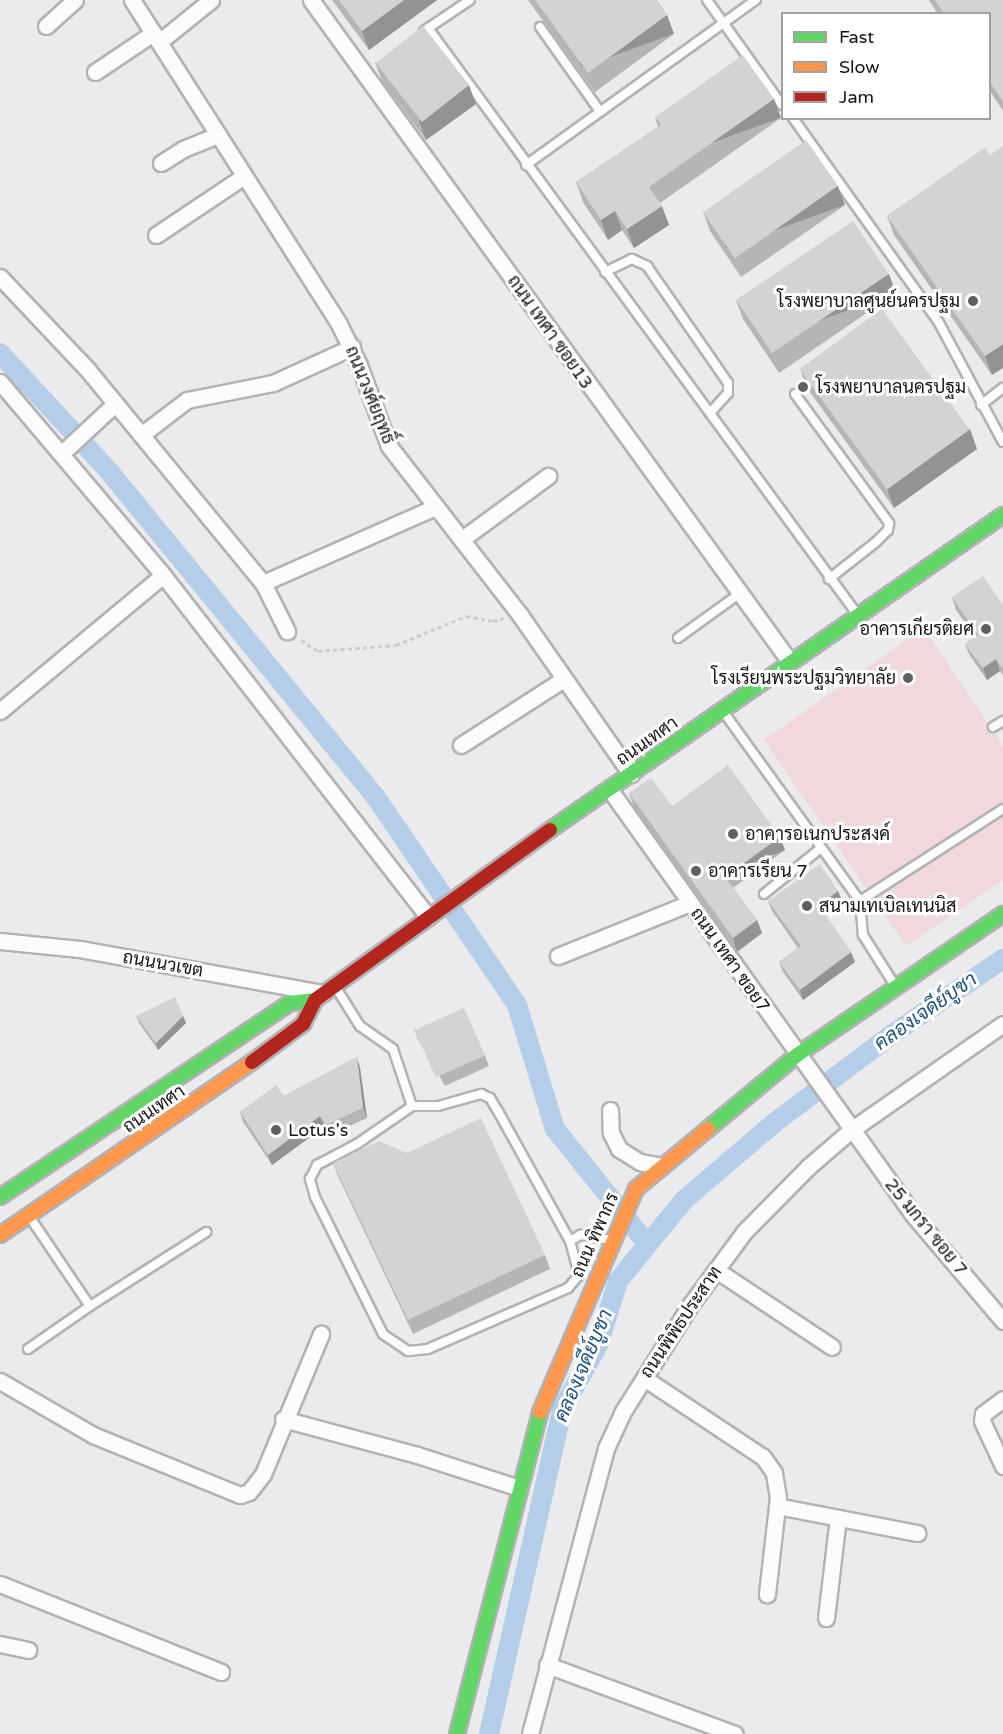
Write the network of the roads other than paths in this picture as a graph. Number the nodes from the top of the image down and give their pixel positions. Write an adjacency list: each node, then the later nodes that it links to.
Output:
1 (75, 0): 9 (street)
2 (132, 0): 13 (street, ถนนวงศ์ยฤทธิ์)
3 (211, 0): 13 (street)
4 (311, 0): 43 (street, ถนน เทศา ซอย13)
5 (470, 0): 11 (lane)
6 (707, 0): 8 (lane)
7 (756, 0): 8 (lane)
8 (724, 23): 15 (lane); 16 (lane)
9 (46, 26)
10 (540, 27): 16 (lane)
11 (428, 28): 12 (lane); 20 (lane)
12 (419, 35)
13 (156, 38): 14 (street); 18 (street, ถนนวงศ์ยฤทธิ์)
14 (94, 72)
15 (781, 102)
16 (599, 110): 20 (lane)
17 (794, 120): 30 (lane)
18 (218, 135): 19 (street); 21 (street, ถนนวงศ์ยฤทธิ์)
19 (161, 163)
20 (526, 165): 23 (lane)
21 (244, 176): 22 (street); 25 (street, ถนนวงศ์ยฤทธิ์)
22 (156, 235)
23 (605, 272): 31 (lane); 31 (lane)
24 (0, 277): 29 (street)
25 (352, 347): 33 (street); 37 (street, ถนนวงศ์ยฤทธิ์)
26 (0, 382): 35 (street)
27 (1003, 388): 30 (lane)
28 (795, 394): 41 (lane)
29 (115, 404): 33 (street); 35 (street)
30 (981, 405): 32 (lane)
31 (710, 413): 41 (lane)
32 (1001, 432): 34 (lane)
33 (141, 435): 42 (street)
34 (1003, 442)
35 (64, 451): 40 (street)
36 (548, 476): 39 (street)
37 (435, 507): 39 (street, ถนนวงศ์ยฤทธิ์); 42 (street)
38 (1003, 515): 44 (main road, ถนนเทศา)
39 (462, 539): 48 (street, ถนนวงศ์ยฤทธิ์)
40 (163, 575): 50 (street); 62 (street)
41 (830, 579): 44 (lane)
42 (263, 583): 45 (street)
43 (739, 594): 46 (lane); 47 (street, ถนน เทศา ซอย13)
44 (858, 615): 47 (main road, ถนนเทศา)
45 (287, 631)
46 (678, 638)
47 (790, 663): 49 (main road, ถนนเทศา)
48 (564, 679): 53 (street); 54 (street, ถนนวงศ์ยฤทธิ์)
49 (723, 710): 54 (main road, ถนนเทศา); 57 (lane)
50 (0, 711)
51 (1003, 721): 52 (lane)
52 (993, 727)
53 (461, 745)
54 (632, 774): 55 (main road, ถนนเทศา)
55 (610, 790): 60 (street, ถนน เทศา ซอย7); 62 (main road, ถนนเทศา)
56 (1003, 809): 59 (lane)
57 (822, 848): 58 (lane); 59 (lane)
58 (764, 894)
59 (860, 901): 65 (lane)
60 (690, 903): 64 (street); 68 (street, ถนน เทศา ซอย7)
61 (1003, 914): 65 (main road, ถนน ทิพากร)
62 (428, 917): 66 (main road, ถนนเทศา)
63 (0, 941): 66 (street, ถนนนวเขต)
64 (558, 956)
65 (894, 985): 68 (main road, ถนน ทิพากร)
66 (325, 993): 69 (lane); 73 (main road, ถนนเทศา); 74 (main road, ถนนเทศา)
67 (1003, 1024): 71 (street, ถนนพิพิธประสาท)
68 (797, 1055): 71 (street, ถนน เทศา ซอย7); 72 (main road, ถนน ทิพากร)
69 (412, 1106): 78 (lane); 78 (lane)
70 (610, 1110): 72 (street)
71 (851, 1130): 79 (street, ถนนพิพิธประสาท); 81 (street, 25 มกรา ซอย 7)
72 (662, 1166): 77 (main road, ถนน ทิพากร)
73 (0, 1197)
74 (28, 1215): 76 (main road, ถนนเทศา); 80 (lane)
75 (206, 1232): 80 (lane)
76 (0, 1235)
77 (612, 1238): 78 (lane); 90 (main road, ถนน ทิพากร)
78 (570, 1241)
79 (716, 1270): 83 (street); 85 (street, ถนนพิพิธประสาท)
80 (90, 1306): 84 (lane)
81 (1003, 1321)
82 (321, 1334): 88 (street)
83 (832, 1347)
84 (27, 1349)
85 (644, 1378): 91 (street); 99 (street, ถนนพิพิธประสาท)
86 (0, 1381): 88 (street)
87 (1003, 1399): 89 (street)
88 (283, 1419): 90 (street)
89 (1003, 1466)
90 (519, 1488): 101 (main road, ถนน ทิพากร)
91 (777, 1506): 92 (street); 95 (street)
92 (838, 1518): 93 (street); 96 (street)
93 (916, 1533)
94 (0, 1584): 100 (street)
95 (767, 1594)
96 (826, 1618)
97 (0, 1644): 98 (street)
98 (28, 1650)
99 (547, 1665): 102 (street, ถนนพิพิธประสาท); 103 (street)
100 (221, 1672)
101 (457, 1734)
102 (530, 1734)
103 (735, 1734)

